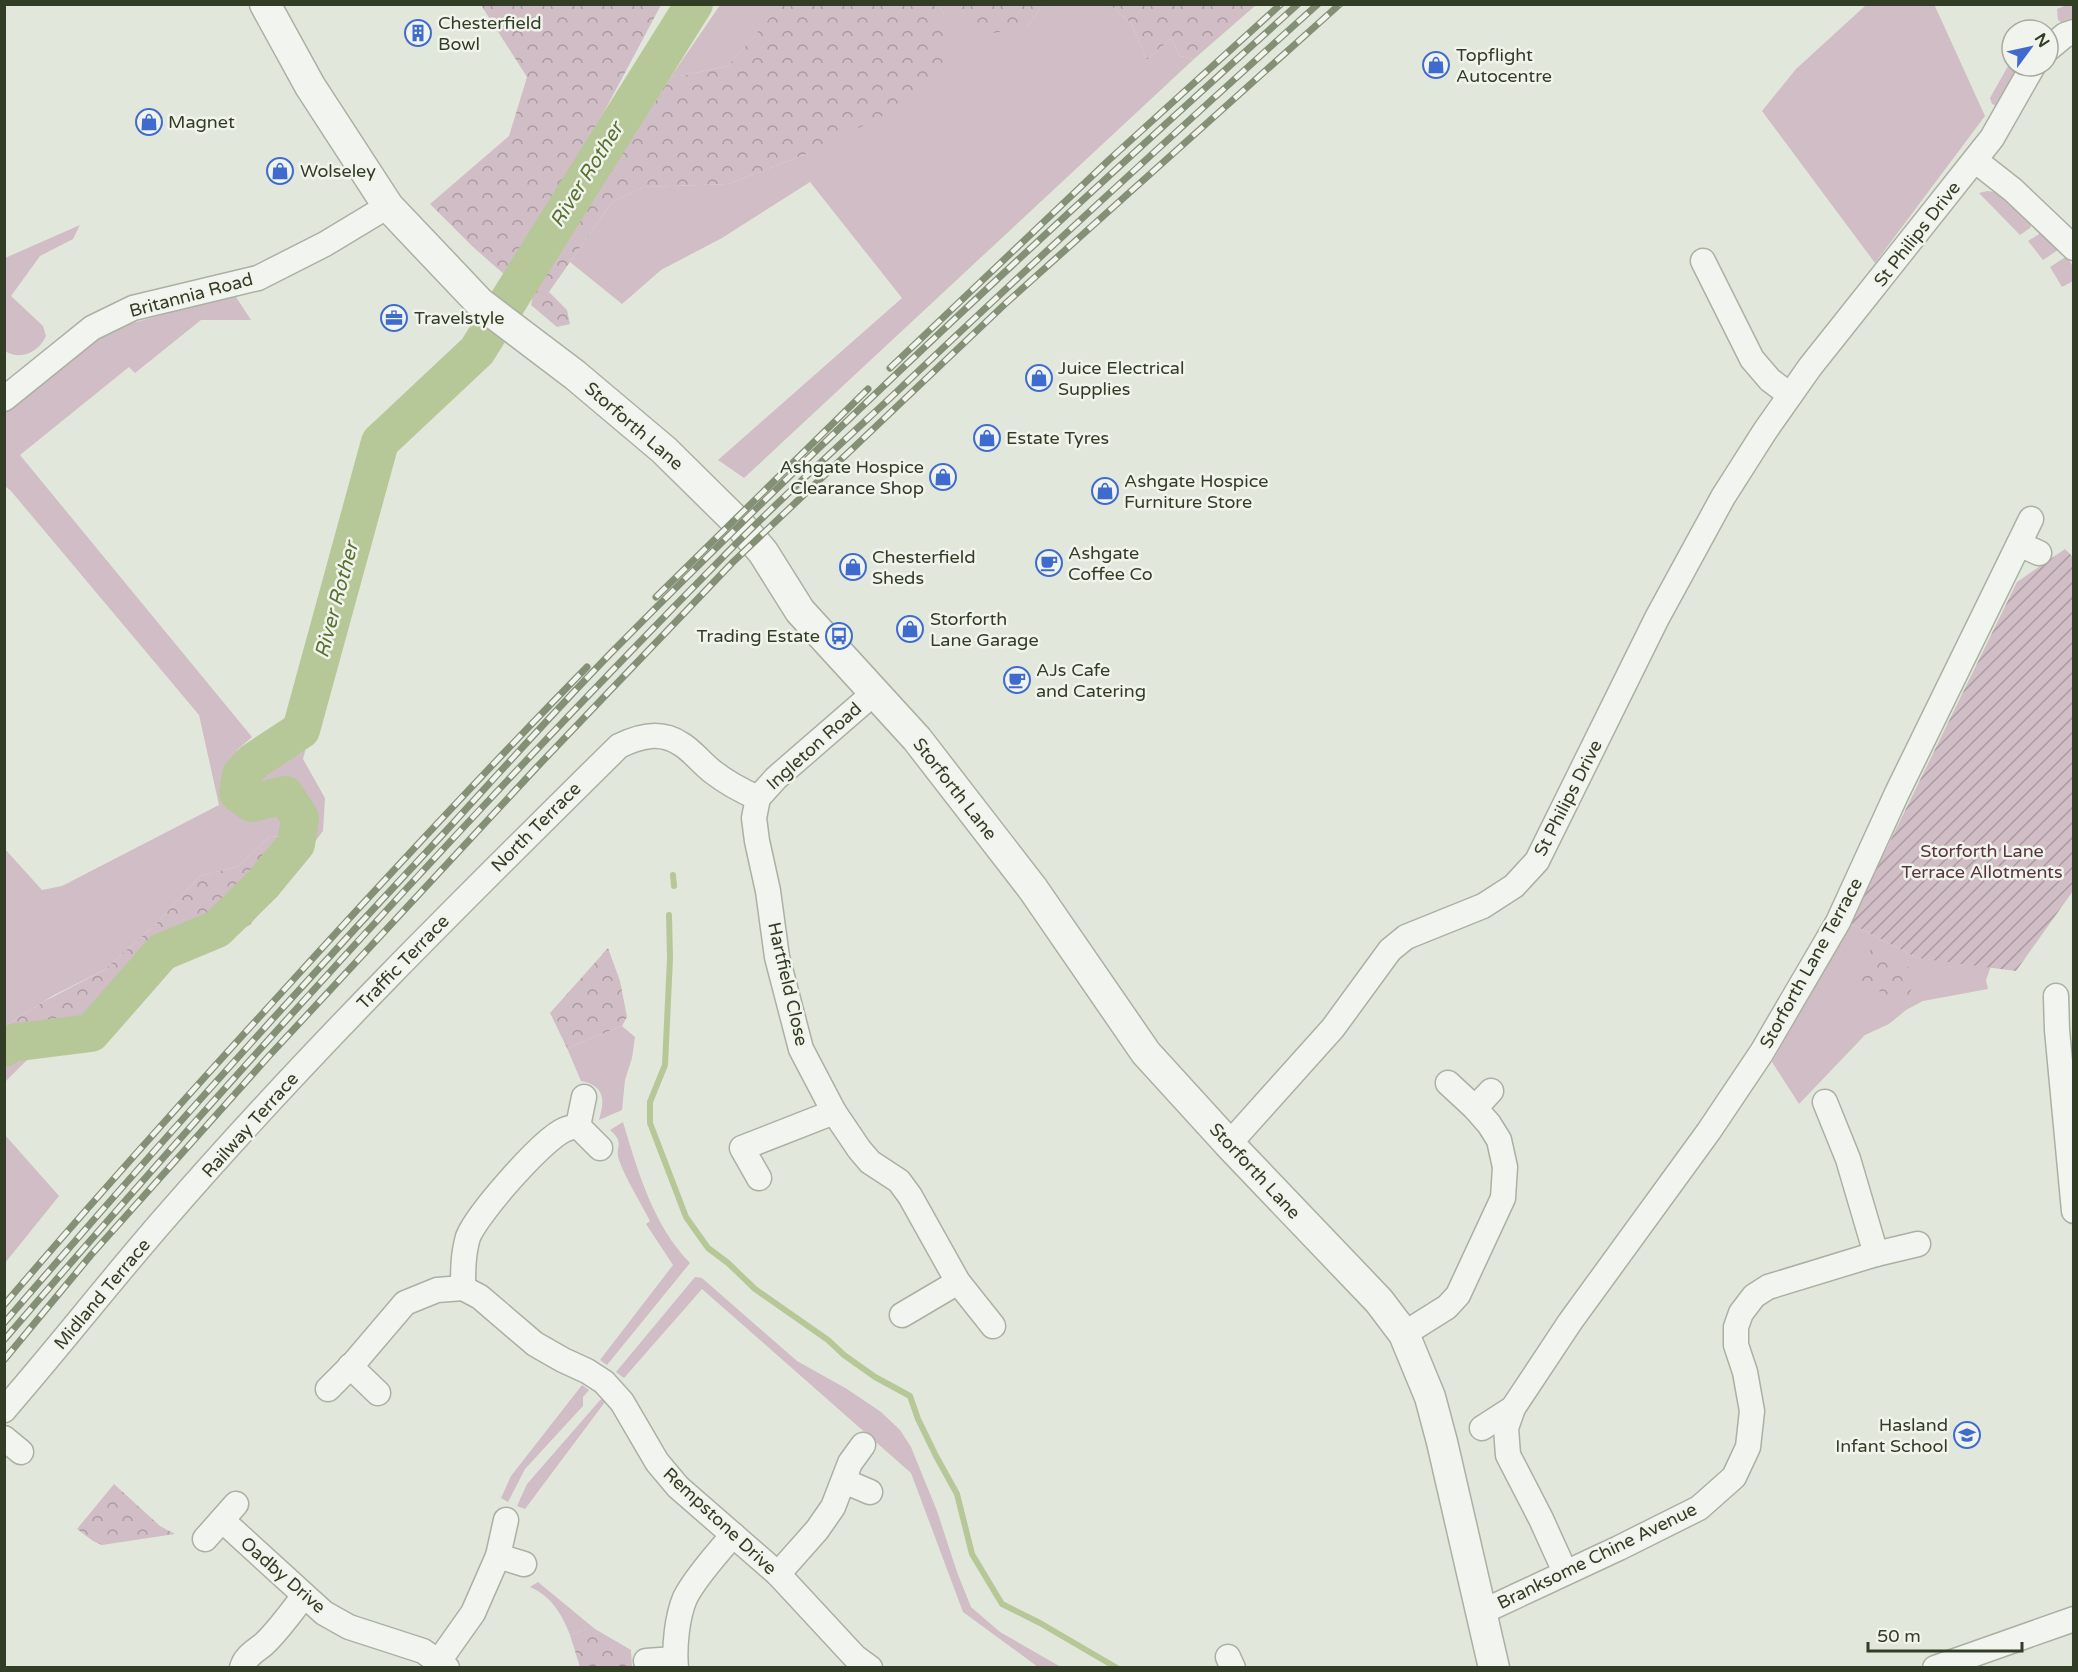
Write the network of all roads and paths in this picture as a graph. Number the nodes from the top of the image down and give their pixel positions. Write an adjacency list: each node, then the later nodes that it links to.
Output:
1 (265, 4): 6 (street, Storforth Lane)
2 (2073, 32): 3 (street)
3 (2060, 39)
4 (2026, 78): 5 (street, St Philips Drive)
5 (1976, 161): 7 (street); 9 (street, St Philips Drive)
6 (388, 206): 10 (street, Britannia Road); 12 (street, Storforth Lane)
7 (2073, 248)
8 (1715, 270): 9 (street)
9 (1790, 395): 23 (street, St Philips Drive)
10 (4, 399)
11 (2031, 519): 38 (street, Storforth Lane Terrace)
12 (874, 693): 14 (street, Ingleton Road); 23 (street, Storforth Lane)
13 (602, 763): 14 (street, Ingleton Road); 15 (street, North Terrace)
14 (758, 798): 21 (street, Hartfield Close)
15 (471, 892): 17 (street, Traffic Terrace)
16 (2056, 996): 26 (street)
17 (334, 1032): 27 (street, Railway Terrace)
18 (1448, 1083): 34 (street)
19 (584, 1097): 22 (street)
20 (1825, 1102): 29 (street)
21 (834, 1112): 25 (street); 30 (street, Hartfield Close)
22 (578, 1126): 24 (street); 31 (street)
23 (1228, 1144): 34 (street, Storforth Lane)
24 (600, 1148)
25 (759, 1178)
26 (2073, 1204)
27 (165, 1218): 39 (street, Midland Terrace)
28 (1918, 1244): 29 (street, Branksome Chine Avenue)
29 (1876, 1254): 49 (street, Branksome Chine Avenue)
30 (958, 1282): 32 (street); 33 (street, Hartfield Close)
31 (463, 1288): 35 (street); 45 (street, Rempstone Drive)
32 (902, 1315)
33 (993, 1326)
34 (1404, 1334): 52 (street, Storforth Lane)
35 (350, 1366): 36 (street); 37 (street)
36 (328, 1389)
37 (378, 1393)
38 (1513, 1408): 40 (street); 49 (street)
39 (4, 1410)
40 (1482, 1428)
41 (863, 1446): 42 (street)
42 (844, 1481): 43 (street); 50 (street)
43 (870, 1492)
44 (506, 1520): 47 (street)
45 (733, 1535): 50 (street, Rempstone Drive); 56 (street)
46 (205, 1539): 51 (street, Oadby Drive)
47 (498, 1556): 48 (street); 57 (street)
48 (524, 1564)
49 (1565, 1572): 52 (street, Branksome Chine Avenue)
50 (778, 1574): 59 (street, Rempstone Drive)
51 (304, 1596): 57 (street, Oadby Drive); 58 (street)
52 (1482, 1612): 60 (street, Storforth Lane)
53 (2073, 1619): 54 (street)
54 (1977, 1660): 61 (street)
55 (646, 1661): 56 (street)
56 (676, 1663)
57 (443, 1664)
58 (242, 1668)
59 (870, 1668)
60 (1494, 1668)
61 (1935, 1668)

